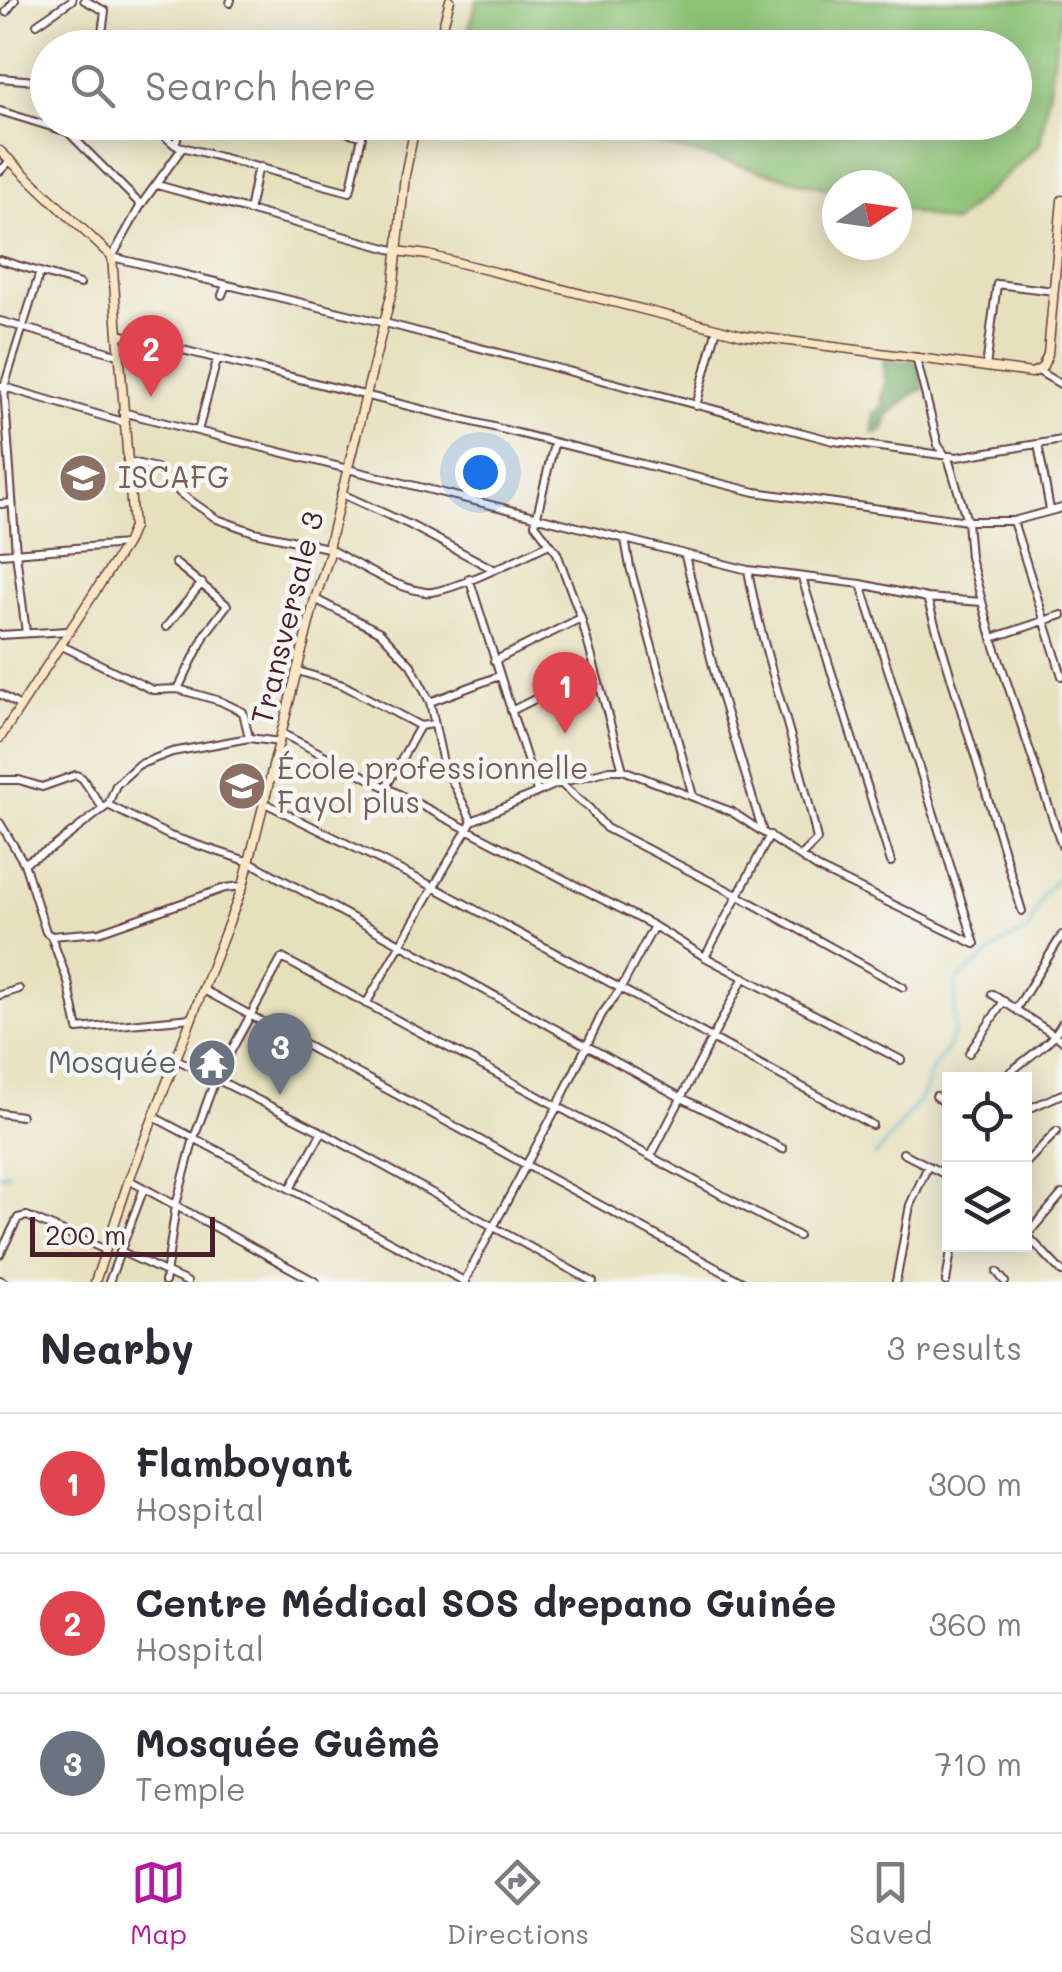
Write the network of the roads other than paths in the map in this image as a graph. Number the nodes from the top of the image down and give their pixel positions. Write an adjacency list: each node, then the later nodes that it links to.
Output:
1 (14, 0): 5 (street)
2 (72, 0): 6 (street)
3 (84, 0): 7 (street)
4 (448, 0): 8 (street)
5 (6, 12)
6 (37, 24)
7 (103, 30)
8 (441, 30)
9 (0, 78): 10 (street)
10 (30, 80)
11 (0, 110): 12 (street)
12 (30, 120)
13 (76, 140): 25 (street)
14 (171, 140): 18 (street)
15 (180, 140): 18 (street)
16 (360, 140): 21 (street)
17 (412, 140): 27 (street, Transversale 3)
18 (179, 146): 21 (street); 23 (street)
19 (0, 152): 20 (street)
20 (10, 161): 22 (street); 28 (street)
21 (261, 167): 26 (street)
22 (0, 171)
23 (157, 186): 25 (street); 26 (street)
24 (1062, 200): 34 (street)
25 (141, 205): 28 (street)
26 (249, 211): 27 (street)
27 (397, 251): 36 (street, Transversale 3); 38 (street)
28 (112, 258): 32 (street); 39 (street)
29 (0, 260): 30 (street)
30 (40, 272): 31 (street); 37 (street)
31 (80, 284)
32 (226, 284): 33 (street); 36 (street)
33 (222, 295)
34 (1056, 295): 43 (street); 44 (street)
35 (0, 321): 37 (street)
36 (385, 322): 47 (street, Transversale 3); 48 (street)
37 (22, 328): 40 (street); 46 (street)
38 (717, 328): 41 (street); 48 (street)
39 (118, 334): 40 (street); 42 (street)
40 (119, 356): 49 (street)
41 (916, 358): 43 (street); 55 (street)
42 (217, 360): 47 (street); 50 (street)
43 (986, 367): 44 (street)
44 (1038, 371): 45 (street)
45 (1062, 385)
46 (2, 387): 49 (street); 54 (street)
47 (367, 397): 52 (street); 57 (street, Transversale 3)
48 (696, 406): 55 (street)
49 (123, 417): 50 (street); 56 (street)
50 (198, 430): 57 (street)
51 (1062, 440): 53 (street)
52 (554, 444): 63 (street); 65 (street)
53 (1038, 444): 55 (street); 62 (street)
54 (4, 452): 60 (street)
55 (942, 454): 65 (street)
56 (128, 461): 67 (street); 69 (street)
57 (350, 467): 58 (street, Transversale 3); 63 (street)
58 (342, 494): 69 (street, Transversale 3); 74 (street)
59 (0, 504): 60 (street)
60 (12, 504): 70 (street)
61 (1062, 508): 62 (street)
62 (1050, 510): 64 (street)
63 (535, 514): 66 (street); 68 (street)
64 (1013, 521): 65 (street); 85 (street)
65 (967, 522): 82 (street)
66 (625, 539): 72 (street); 112 (street)
67 (126, 544): 70 (street); 87 (street)
68 (549, 544): 74 (street); 84 (street)
69 (329, 549): 76 (street); 80 (street, Transversale 3)
70 (16, 553): 71 (street); 88 (street)
71 (0, 554)
72 (685, 556): 75 (street); 120 (street)
73 (175, 563): 78 (street)
74 (494, 570): 76 (street)
75 (748, 570): 77 (street); 122 (street)
76 (469, 578): 92 (street)
77 (802, 578): 79 (street); 124 (street)
78 (202, 583): 86 (street); 97 (street)
79 (861, 584): 81 (street); 122 (street)
80 (316, 598): 94 (street, Transversale 3); 99 (street)
81 (927, 598): 82 (street); 129 (street)
82 (982, 602): 90 (street)
83 (1062, 616): 85 (street)
84 (581, 618): 92 (street); 93 (street)
85 (1046, 620): 90 (street); 96 (street)
86 (166, 627)
87 (68, 631): 88 (street); 91 (street)
88 (26, 633): 89 (street)
89 (0, 636)
90 (992, 638): 116 (street)
91 (60, 645): 97 (street); 100 (street)
92 (494, 661): 95 (street)
93 (595, 669): 101 (street); 107 (street)
94 (298, 671): 103 (street); 106 (street, Transversale 3)
95 (499, 676): 99 (street); 101 (street)
96 (1062, 676)
97 (178, 689): 105 (street)
98 (0, 694): 100 (street)
99 (430, 702): 102 (street)
100 (20, 706): 104 (street)
101 (510, 711): 111 (street)
102 (432, 724): 103 (street); 117 (street)
103 (420, 726): 110 (street)
104 (0, 738)
105 (249, 738): 106 (street); 114 (street)
106 (282, 738): 110 (street); 113 (street, Transversale 3)
107 (622, 770): 109 (street); 112 (street)
108 (0, 780): 114 (street)
109 (559, 783): 111 (street); 128 (street)
110 (386, 788): 119 (street)
111 (538, 792): 117 (street)
112 (693, 796): 120 (street)
113 (265, 803): 123 (street, Transversale 3); 127 (street)
114 (105, 806): 123 (street); 125 (street)
115 (1062, 815): 116 (street)
116 (1053, 819): 121 (street)
117 (472, 820): 119 (street)
118 (0, 822): 125 (street)
119 (466, 828): 127 (street); 130 (street)
120 (766, 832): 122 (street); 128 (street)
121 (1062, 846)
122 (802, 855)
123 (250, 862): 126 (street, Transversale 3); 133 (street)
124 (891, 862)
125 (24, 863): 132 (street)
126 (244, 886): 132 (street); 138 (street, Transversale 3)
127 (432, 886): 133 (street); 139 (street)
128 (737, 894): 134 (street); 136 (street)
129 (1022, 911)
130 (654, 926): 134 (street); 139 (street)
131 (1062, 935): 144 (street)
132 (51, 936): 145 (street)
133 (400, 944): 143 (street); 150 (street)
134 (705, 957): 135 (street)
135 (744, 977): 149 (street); 153 (street)
136 (903, 987)
137 (19, 989): 141 (street)
138 (202, 989): 145 (street, Transversale 3); 146 (street)
139 (620, 990): 149 (street); 150 (street)
140 (992, 994): 142 (street)
141 (0, 995)
142 (1004, 1002): 144 (street); 151 (street)
143 (366, 1004): 146 (street); 161 (street)
144 (1016, 1010): 148 (street)
145 (191, 1018): 152 (street, Transversale 3)
146 (252, 1018): 155 (street); 173 (street)
147 (1062, 1023): 148 (street)
148 (1058, 1038): 154 (street)
149 (712, 1039): 158 (street); 165 (street)
150 (586, 1046): 158 (street); 161 (street)
151 (968, 1052)
152 (175, 1059): 155 (street); 164 (street, Transversale 3)
153 (901, 1060)
154 (1010, 1072)
155 (215, 1080): 167 (street); 168 (street)
156 (1062, 1094): 160 (street)
157 (936, 1096): 159 (street)
158 (682, 1098): 169 (street); 171 (street)
159 (942, 1101)
160 (1032, 1107)
161 (557, 1108): 171 (street); 173 (street)
162 (0, 1113): 163 (street)
163 (21, 1116)
164 (154, 1116): 168 (street); 176 (street, Transversale 3)
165 (872, 1125)
166 (1057, 1130): 172 (street)
167 (322, 1132): 178 (street); 181 (street)
168 (194, 1138): 178 (street); 180 (street)
169 (782, 1149)
170 (903, 1153): 174 (street)
171 (651, 1156): 183 (street)
172 (1027, 1162)
173 (526, 1166): 181 (street); 199 (street)
174 (928, 1166): 175 (street); 200 (street)
175 (942, 1173)
176 (129, 1180): 177 (street); 185 (street, Transversale 3)
177 (144, 1188): 180 (street); 186 (street)
178 (290, 1189): 197 (street)
179 (1062, 1194): 182 (street)
180 (176, 1206): 189 (street); 196 (street)
181 (495, 1225): 197 (street); 198 (street)
182 (1032, 1226)
183 (798, 1236)
184 (1032, 1240): 191 (street)
185 (106, 1250): 188 (street); 192 (street, Transversale 3)
186 (120, 1250): 189 (street); 193 (street)
187 (951, 1252): 201 (street)
188 (0, 1254)
189 (166, 1272): 194 (street); 195 (street)
190 (997, 1272): 202 (street)
191 (1062, 1272)
192 (95, 1282)
193 (108, 1282)
194 (165, 1282)
195 (187, 1282)
196 (316, 1282)
197 (465, 1282)
198 (594, 1282)
199 (742, 1282)
200 (896, 1282)
201 (946, 1282)
202 (1004, 1282)

